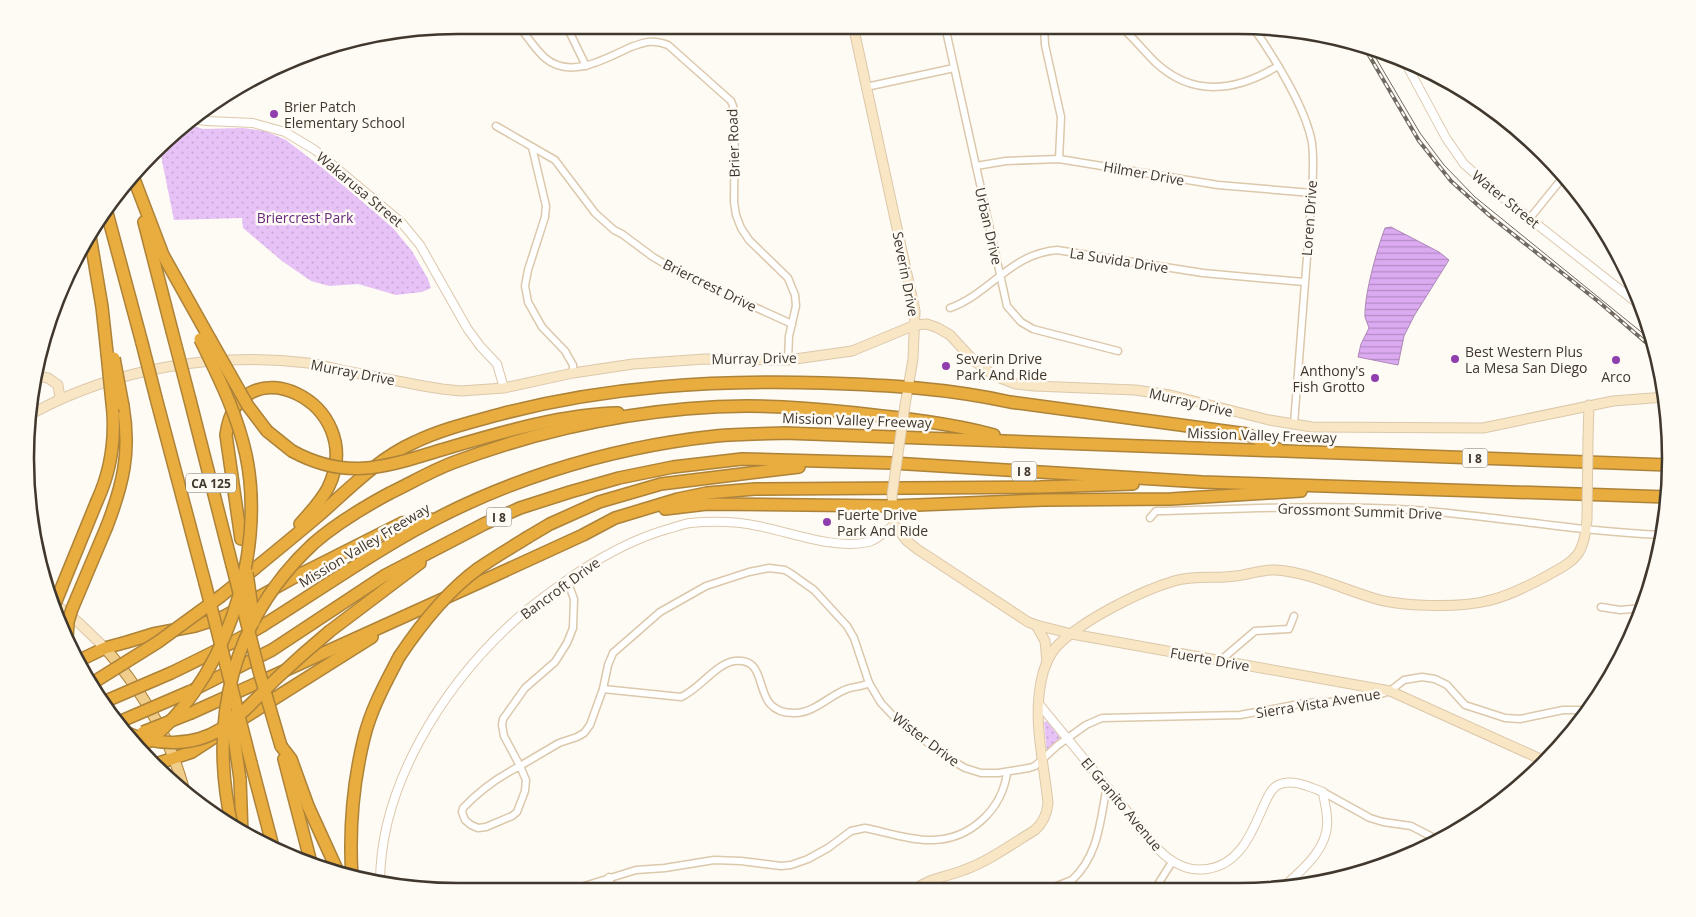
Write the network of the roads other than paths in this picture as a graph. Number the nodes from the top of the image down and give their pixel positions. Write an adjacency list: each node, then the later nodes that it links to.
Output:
1 (526, 34): 8 (street, Brier Road)
2 (570, 34): 8 (street)
3 (855, 34): 12 (main road, Severin Drive)
4 (947, 34): 10 (street, Urban Drive)
5 (1045, 34): 16 (street)
6 (1128, 34): 9 (street)
7 (1258, 35): 9 (street, Loren Drive)
8 (586, 66): 29 (street, Brier Road)
9 (1278, 66): 21 (street, Loren Drive)
10 (954, 68): 12 (street); 17 (street, Urban Drive)
11 (1408, 70): 22 (street, Water Street)
12 (866, 87): 30 (main road, Severin Drive)
13 (202, 120): 38 (street, Wakarusa Street)
14 (496, 126): 15 (street, Briercrest Drive)
15 (532, 147): 29 (street, Briercrest Drive); 35 (street)
16 (1059, 159): 17 (street, Hilmer Drive); 21 (street, Hilmer Drive)
17 (976, 166): 25 (street, Urban Drive)
18 (1560, 181): 22 (street)
19 (135, 183): 31 (highway)
20 (135, 183): 76 (highway, CA 125, bridge)
21 (1312, 193): 26 (street, Loren Drive)
22 (1530, 218): 27 (street, Water Street)
23 (108, 219): 75 (highway, CA 125, bridge)
24 (92, 245): 33 (highway)
25 (1000, 274): 26 (street, La Suvida Drive); 28 (street, La Suvida Drive); 32 (street, Urban Drive)
26 (1304, 282): 44 (street, Loren Drive)
27 (1631, 298)
28 (950, 308)
29 (792, 324): 34 (street, Brier Road)
30 (915, 325): 34 (main road, Murray Drive); 37 (main road, Severin Drive); 44 (main road, Murray Drive)
31 (205, 339): 43 (highway, bridge); 88 (highway, bridge)
32 (1118, 351)
33 (110, 352): 62 (highway, bridge); 68 (highway, bridge)
34 (788, 360): 35 (main road, Murray Drive)
35 (574, 373): 38 (main road, Murray Drive)
36 (42, 376): 40 (main road)
37 (909, 386): 46 (highway); 52 (main road, Severin Drive, bridge); 60 (highway)
38 (504, 388): 40 (main road, Murray Drive)
39 (1658, 397): 41 (main road, Murray Drive)
40 (60, 398): 42 (main road, Murray Drive)
41 (1589, 405): 44 (main road, Murray Drive); 56 (main road, bridge)
42 (36, 411)
43 (660, 412): 45 (highway); 99 (highway, bridge)
44 (1294, 424)
45 (1012, 440): 46 (highway, Mission Valley Freeway / I 8); 53 (highway, Mission Valley Freeway / I 8)
46 (1282, 451): 48 (highway, Mission Valley Freeway / I 8)
47 (845, 462): 49 (highway, I 8); 59 (highway, I 8); 106 (highway, bridge)
48 (1662, 465)
49 (1202, 482): 50 (highway, I 8); 58 (highway)
50 (1372, 488): 51 (highway, I 8); 52 (highway)
51 (1660, 497)
52 (892, 501): 55 (main road, Severin Drive); 58 (highway)
53 (439, 518): 71 (highway); 81 (highway, Mission Valley Freeway / I 8, bridge)
54 (1150, 518): 56 (street, Grossmont Summit Drive)
55 (894, 525): 61 (street, Bancroft Drive); 69 (main road, Fuerte Drive)
56 (1586, 530): 57 (street, Grossmont Summit Drive); 70 (main road)
57 (1655, 534)
58 (583, 535): 63 (highway)
59 (448, 542): 84 (highway, I 8, bridge); 86 (highway, bridge)
60 (273, 553): 76 (highway, bridge); 77 (highway, bridge)
61 (567, 580): 94 (street); 107 (street, Bancroft Drive)
62 (56, 596)
63 (430, 604): 85 (highway, bridge); 90 (highway)
64 (1601, 607): 65 (street)
65 (1635, 609)
66 (62, 610): 71 (main road)
67 (1294, 616): 73 (street)
68 (68, 625)
69 (1036, 625): 70 (main road, Fuerte Drive); 74 (main road)
70 (1072, 634): 73 (main road, Fuerte Drive); 74 (main road)
71 (105, 648): 72 (highway); 90 (main road)
72 (84, 658)
73 (1221, 660): 80 (main road, Fuerte Drive)
74 (1047, 662): 82 (main road)
75 (227, 667): 100 (highway, bridge); 102 (highway, CA 125, bridge)
76 (259, 671): 89 (highway, CA 125, bridge)
77 (97, 680)
78 (869, 683): 79 (street); 79 (street, Wister Drive); 95 (street, Wister Drive)
79 (602, 689): 94 (street, Wister Drive)
80 (1390, 691): 83 (street, Sierra Vista Avenue); 87 (street, Sierra Vista Avenue); 91 (main road, Fuerte Drive)
81 (109, 700)
82 (1039, 704): 87 (street, El Granito Avenue); 92 (main road)
83 (1579, 710)
84 (124, 720)
85 (136, 734)
86 (137, 736)
87 (1067, 738): 92 (street, Wister Drive); 97 (street, El Granito Avenue)
88 (144, 745)
89 (281, 746): 103 (highway, CA 125); 105 (highway)
90 (174, 758): 93 (highway); 96 (main road)
91 (1538, 758)
92 (1042, 759): 95 (street, Wister Drive); 113 (main road)
93 (161, 762)
94 (520, 766): 94 (street, Wister Drive)
95 (1007, 773): 108 (street)
96 (181, 780)
97 (1107, 786): 104 (street, El Granito Avenue); 109 (street)
98 (1323, 792): 101 (street, El Granito Avenue); 104 (street, El Granito Avenue); 110 (street)
99 (230, 816)
100 (242, 823)
101 (1431, 836)
102 (271, 839)
103 (309, 856)
104 (1172, 862): 116 (street)
105 (335, 865)
106 (352, 870)
107 (380, 876)
108 (609, 877): 111 (street); 112 (street)
109 (1072, 880): 114 (street); 115 (street)
110 (1290, 880)
111 (591, 883)
112 (611, 883)
113 (924, 883)
114 (1064, 883)
115 (1072, 883)
116 (1159, 883)

